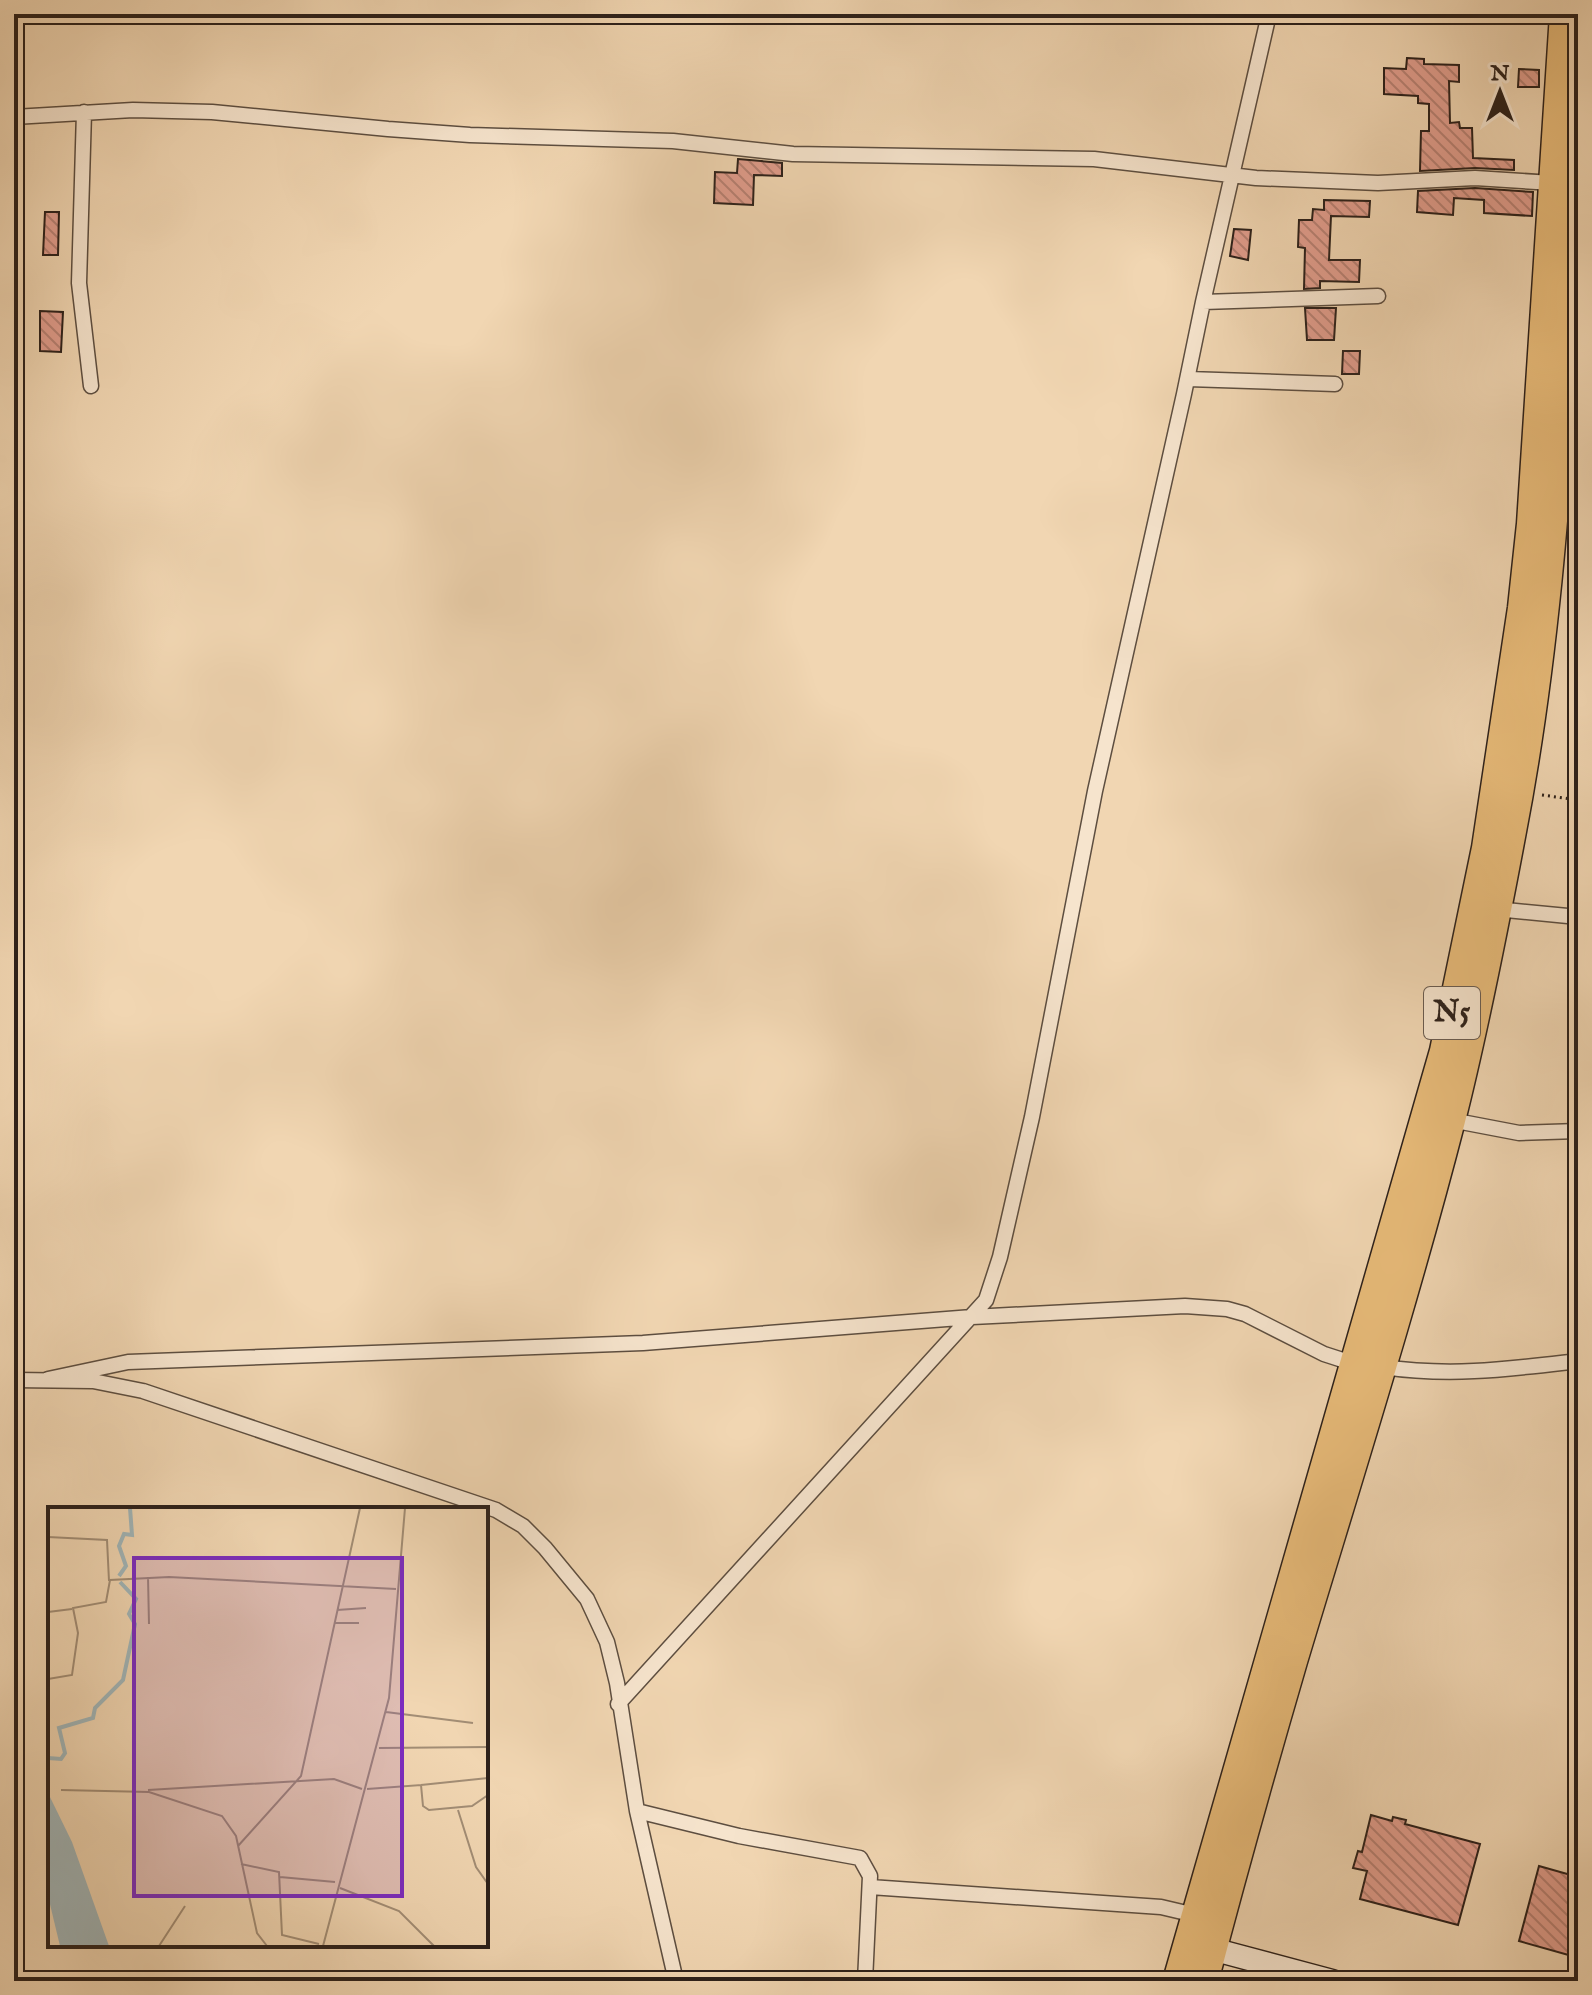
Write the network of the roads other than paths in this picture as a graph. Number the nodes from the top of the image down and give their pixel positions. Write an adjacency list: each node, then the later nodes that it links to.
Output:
1 (1269, 14): 5 (street)
2 (1564, 14): 6 (highway, N5)
3 (84, 112): 4 (street); 5 (street); 11 (street)
4 (14, 117)
5 (1233, 175): 6 (street); 8 (street)
6 (1566, 186): 12 (highway, N5); 17 (highway, N5)
7 (1378, 296): 8 (street)
8 (1203, 302): 9 (street)
9 (1188, 379): 10 (street); 16 (street)
10 (1335, 384)
11 (91, 386)
12 (1496, 909): 13 (street); 14 (highway, N5)
13 (1578, 917)
14 (1451, 1120): 15 (street); 17 (highway, N5)
15 (1578, 1131)
16 (972, 1317): 17 (street); 19 (street); 23 (street)
17 (1371, 1358): 18 (street); 24 (highway, N5)
18 (1578, 1361)
19 (48, 1379): 20 (street); 21 (street)
20 (14, 1380)
21 (486, 1507)
22 (488, 1508): 23 (street)
23 (618, 1704): 25 (street)
24 (1253, 1756): 27 (highway, N5); 28 (highway, N5)
25 (637, 1811): 26 (street); 29 (street)
26 (870, 1887): 27 (street); 30 (street)
27 (1195, 1915): 28 (highway, N5)
28 (1200, 1946): 31 (highway, N5); 32 (highway, N5); 33 (street)
29 (676, 1981)
30 (865, 1981)
31 (1177, 1981)
32 (1204, 1981)
33 (1332, 1981)

